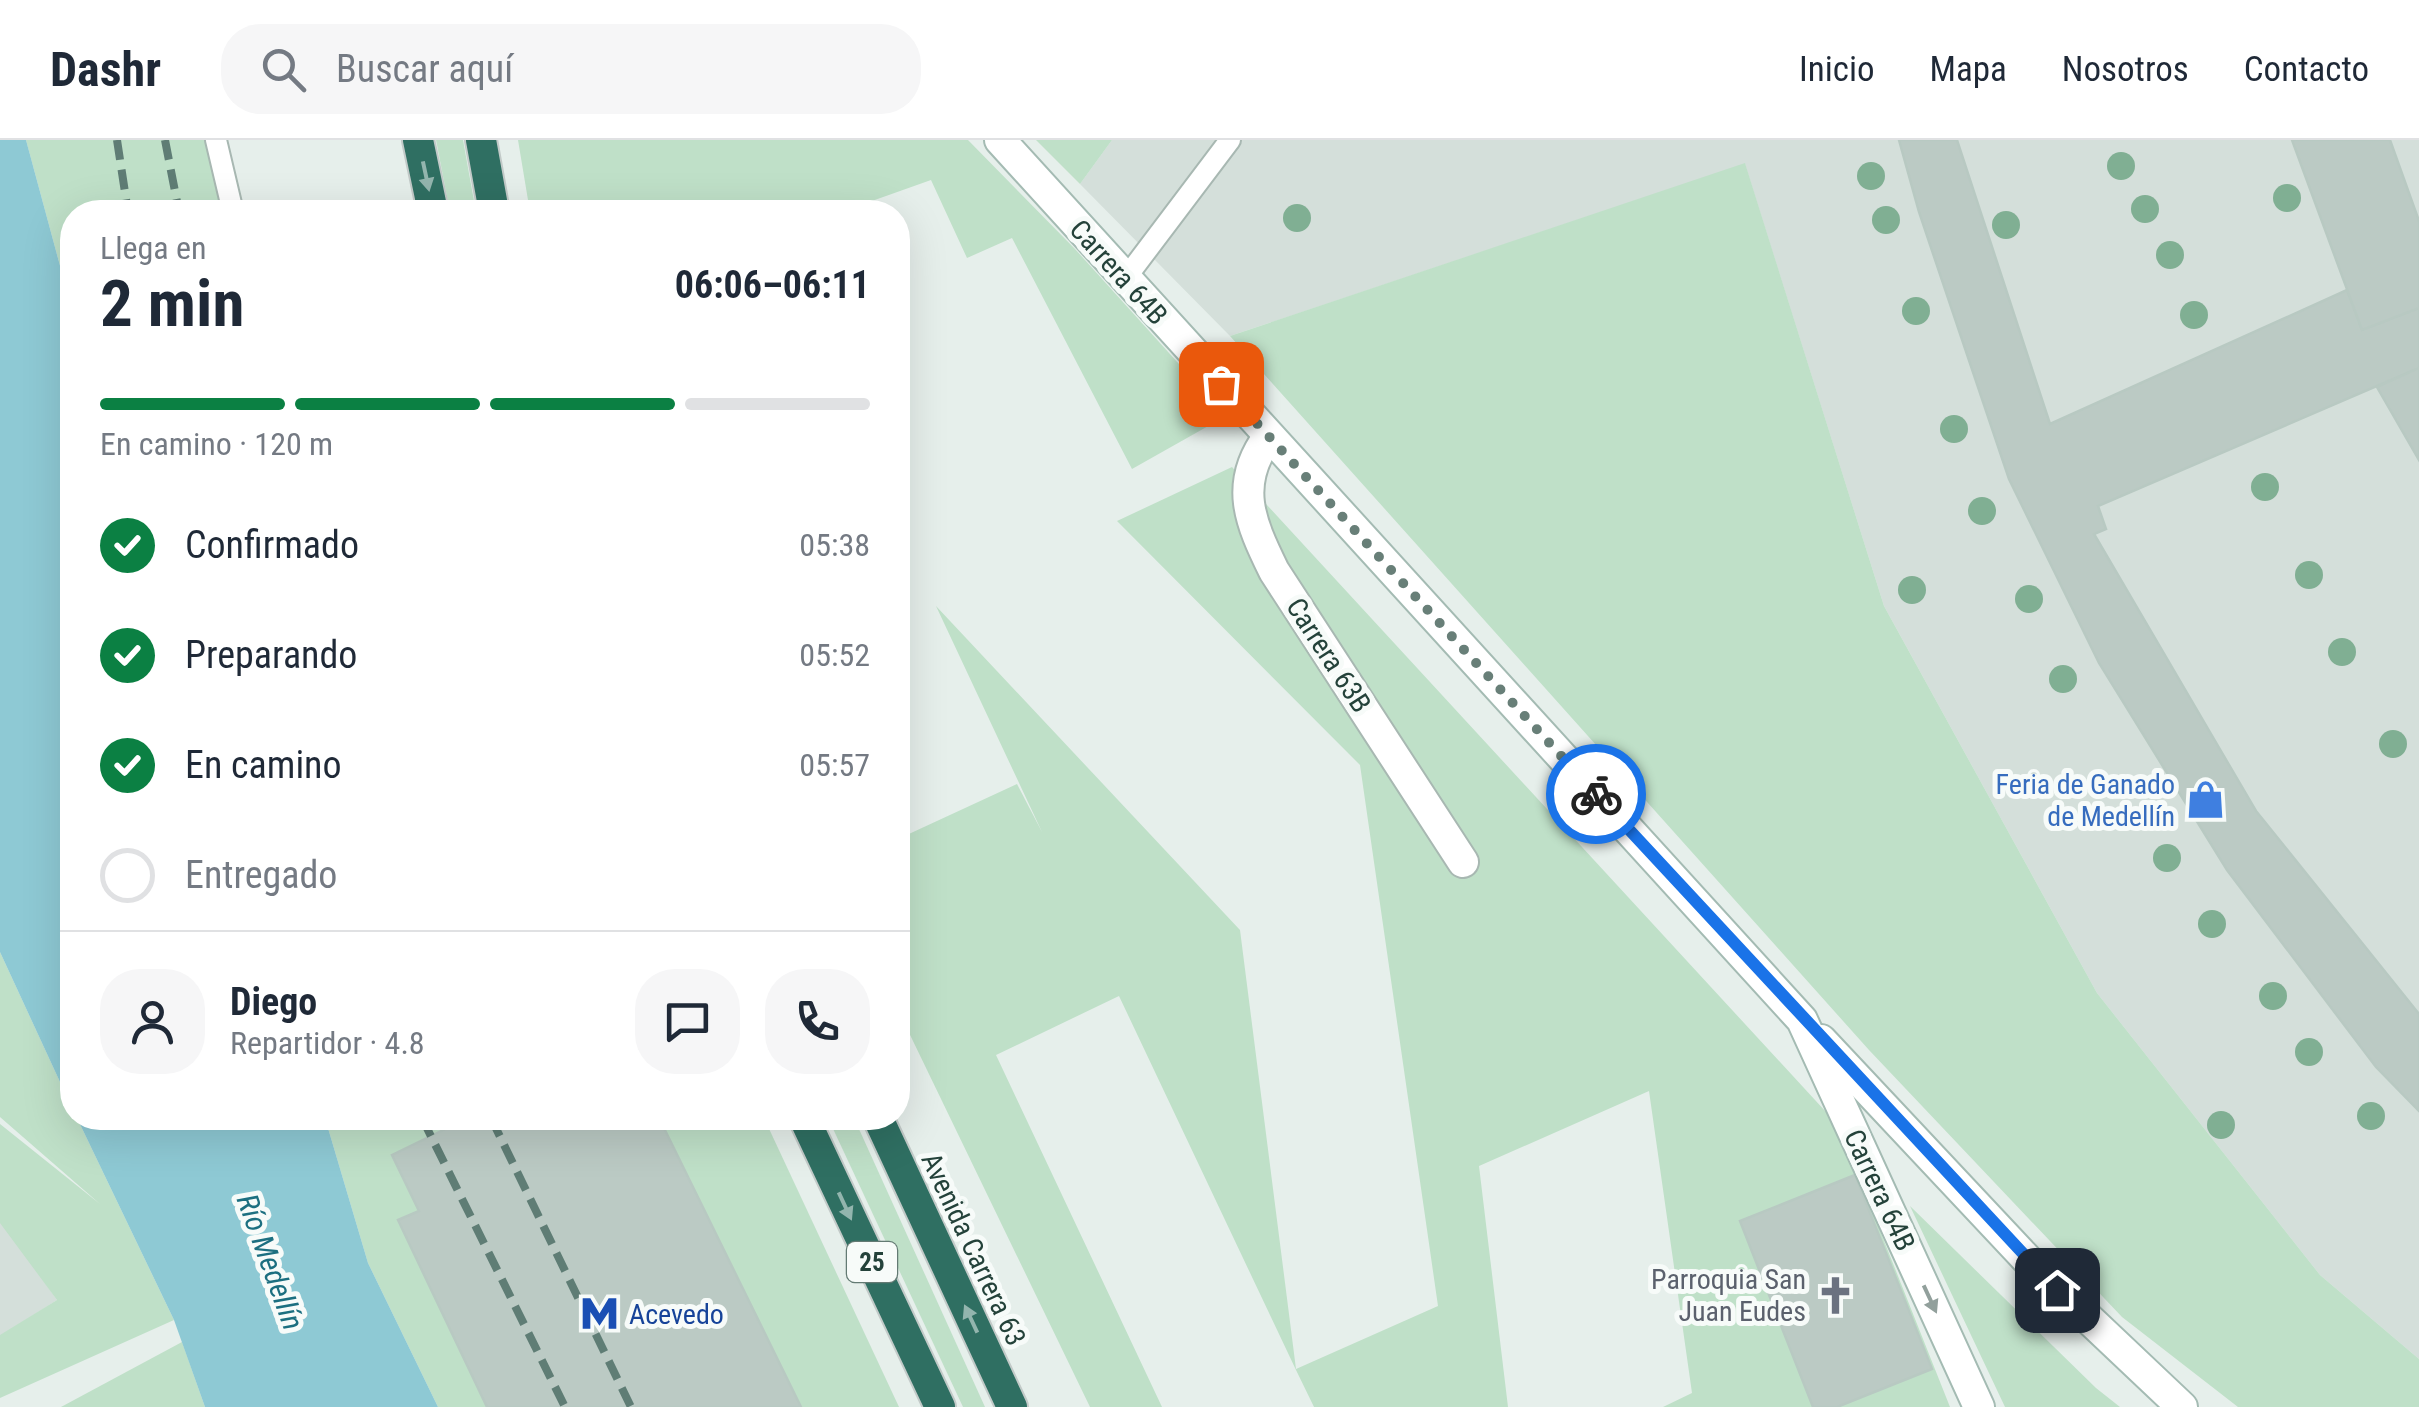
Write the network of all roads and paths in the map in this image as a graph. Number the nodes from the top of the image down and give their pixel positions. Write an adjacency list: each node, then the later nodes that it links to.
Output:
1 (216, 140): 6 (lane)
2 (418, 140): 7 (highway, one-way to 7)
3 (481, 140): 8 (highway)
4 (1000, 140): 9 (main road, Carrera 64B)
5 (1230, 140): 9 (lane)
6 (230, 200)
7 (430, 200)
8 (492, 200)
9 (1125, 279): 10 (main road, Carrera 64B)
10 (1269, 436): 11 (main road, Carrera 63B); 12 (main road, Carrera 64B)
11 (1463, 862)
12 (1802, 1020): 17 (main road, Carrera 64B, one-way to 17); 18 (main road)
13 (810, 1130): 15 (highway, 25, one-way to 15)
14 (884, 1130): 16 (highway, Avenida Carrera 63 / 25, one-way to 14)
15 (940, 1407)
16 (1012, 1407)
17 (1979, 1407)
18 (2182, 1407)

